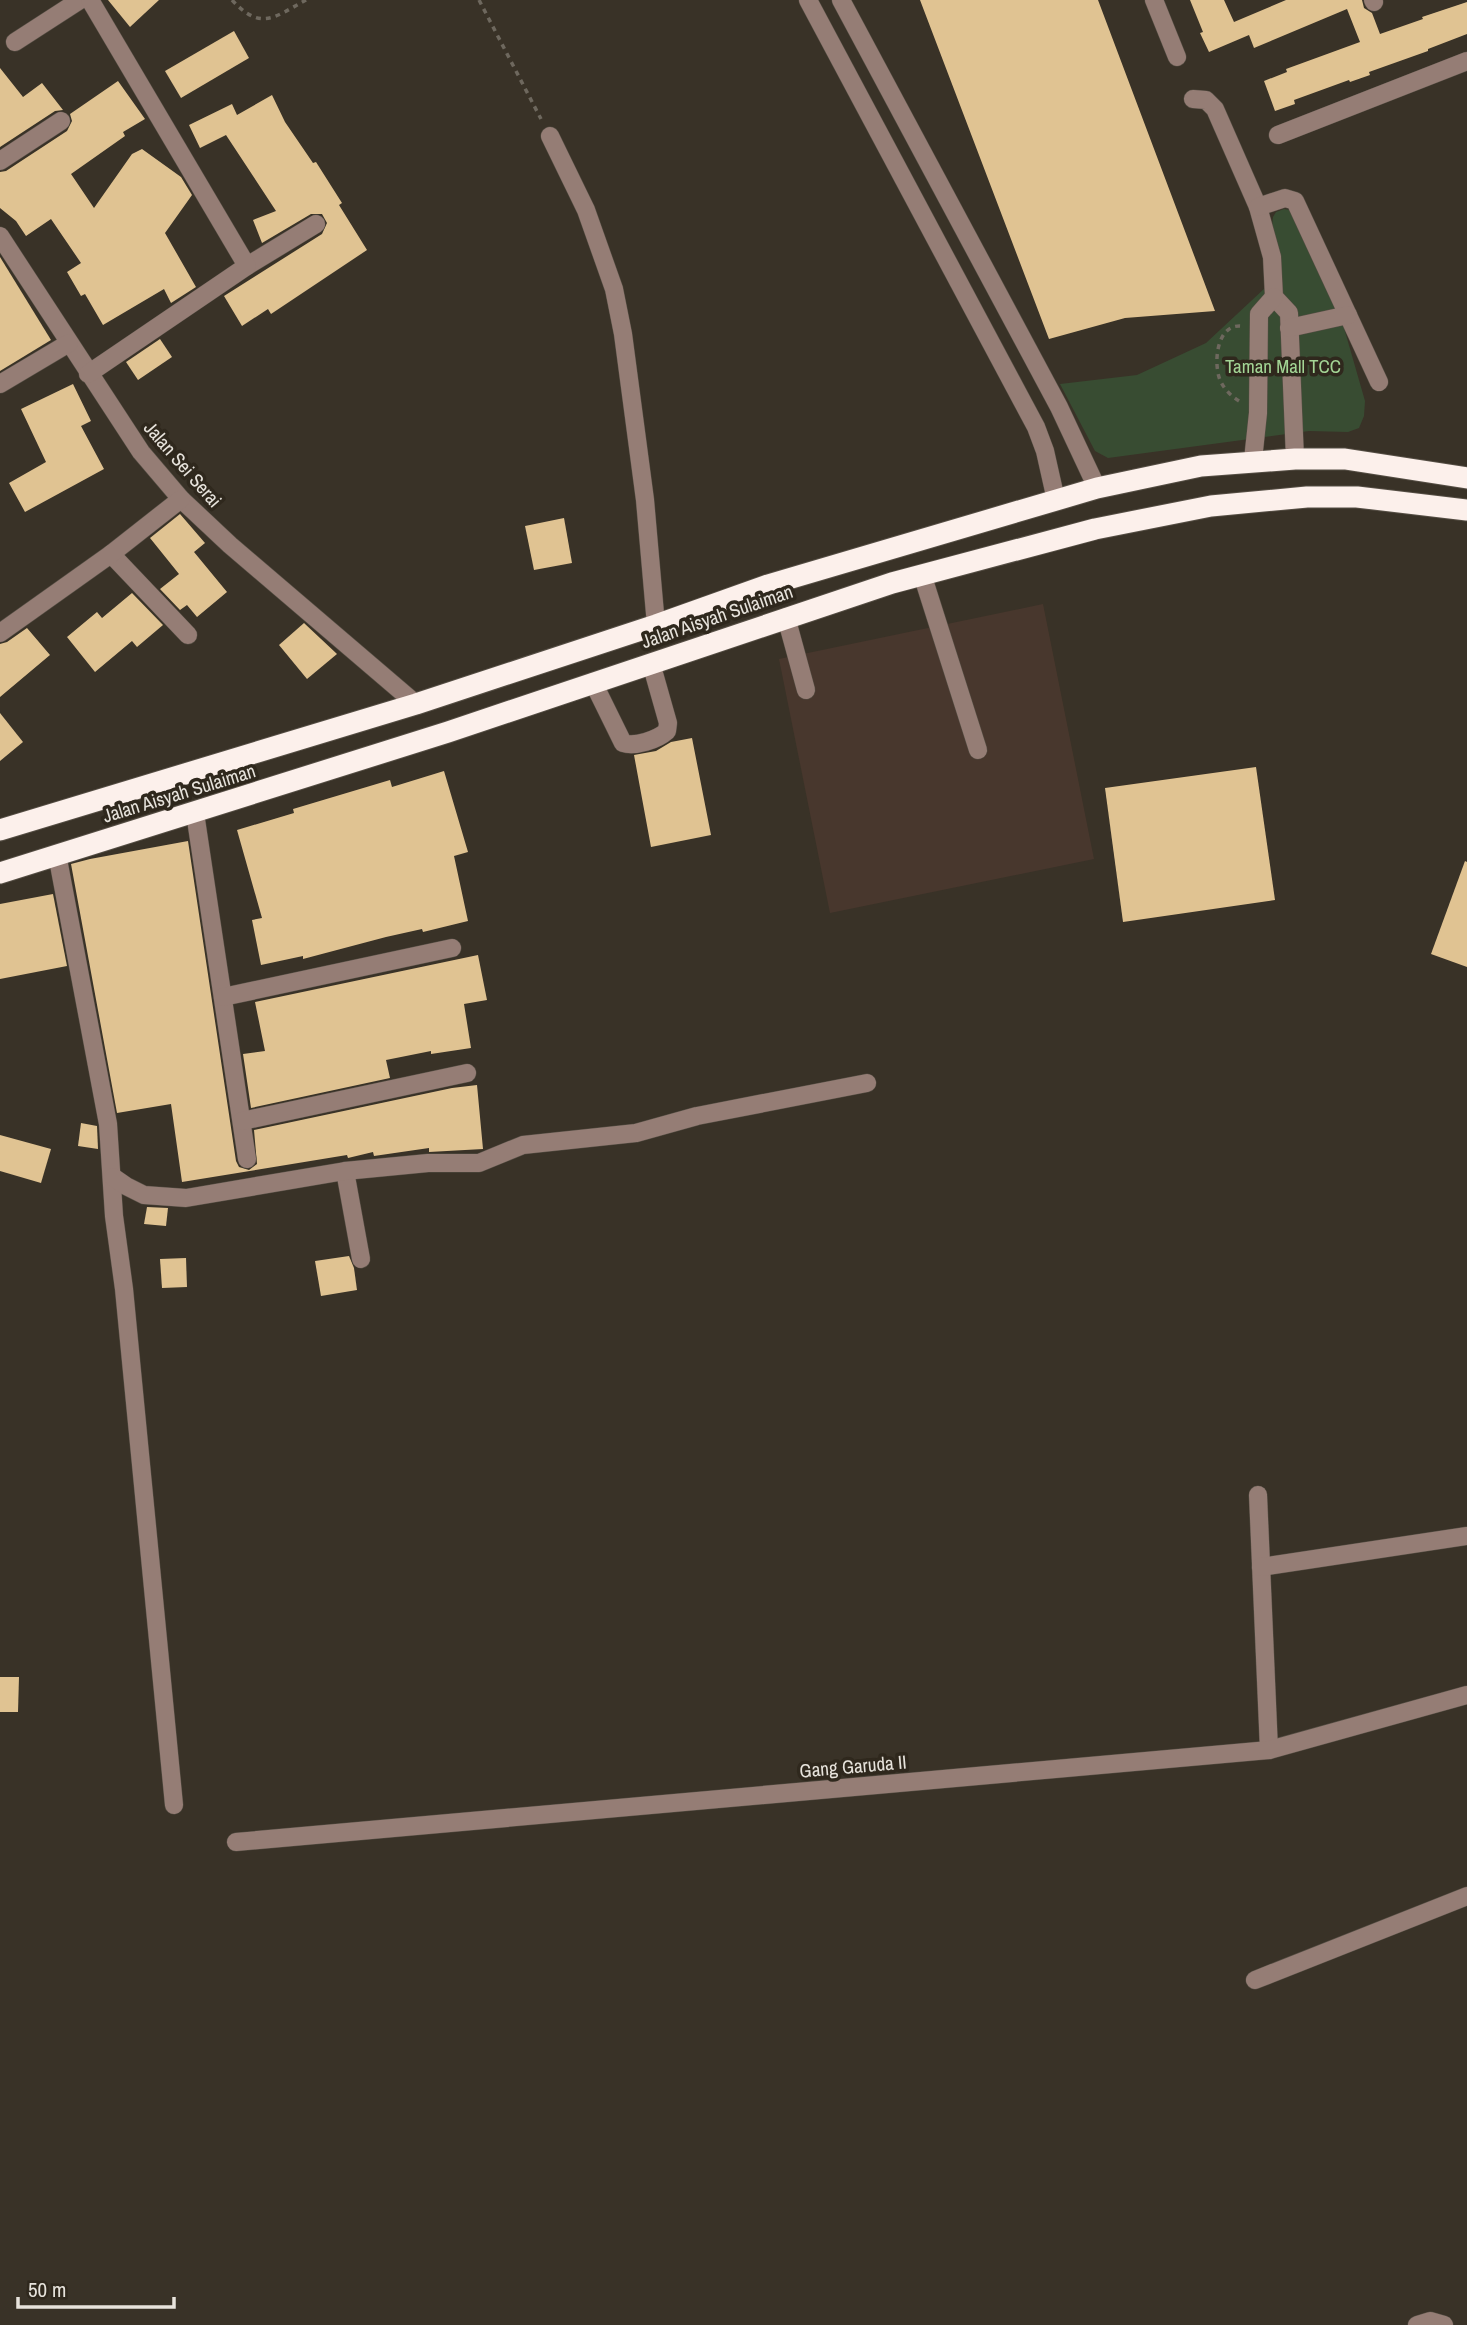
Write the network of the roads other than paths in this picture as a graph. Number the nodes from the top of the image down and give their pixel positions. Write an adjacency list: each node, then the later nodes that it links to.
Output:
1 (80, 0): 6 (street)
2 (90, 0): 19 (street)
3 (808, 0): 15 (street)
4 (841, 0): 14 (street)
5 (1154, 0): 7 (street)
6 (15, 42)
7 (1177, 57)
8 (1467, 61): 11 (street)
9 (1193, 99): 16 (street)
10 (61, 121): 13 (street)
11 (1278, 135)
12 (550, 136): 39 (street)
13 (0, 161)
14 (936, 176): 15 (street); 30 (street)
15 (910, 189): 32 (street)
16 (1258, 207): 20 (street); 21 (street)
17 (316, 224): 19 (street)
18 (0, 236): 23 (street, Jalan Sei Serai)
19 (247, 265): 24 (street)
20 (1274, 297): 22 (street); 28 (street)
21 (1348, 315): 22 (street); 25 (street)
22 (1289, 328): 27 (street)
23 (69, 343): 24 (street, Jalan Sei Serai); 26 (street)
24 (89, 373): 31 (street, Jalan Sei Serai)
25 (1379, 382)
26 (0, 384)
27 (1294, 459): 28 (highway, Jalan Aisyah Sulaiman); 29 (highway, Jalan Aisyah Sulaiman)
28 (1253, 460): 30 (highway, Jalan Aisyah Sulaiman)
29 (1467, 478)
30 (1097, 488): 32 (highway, Jalan Aisyah Sulaiman)
31 (181, 499): 35 (street); 45 (street, Jalan Sei Serai)
32 (1056, 500): 34 (highway, Jalan Aisyah Sulaiman)
33 (1467, 510): 36 (highway, Jalan Aisyah Sulaiman)
34 (881, 552): 37 (highway); 39 (highway, Jalan Aisyah Sulaiman)
35 (111, 554): 40 (street); 41 (street)
36 (922, 574): 37 (highway, Jalan Aisyah Sulaiman); 46 (street)
37 (892, 583): 38 (highway, Jalan Aisyah Sulaiman)
38 (786, 617): 42 (highway, Jalan Aisyah Sulaiman); 44 (street)
39 (656, 625): 45 (highway, Jalan Aisyah Sulaiman)
40 (0, 633)
41 (188, 635)
42 (651, 663): 43 (highway, Jalan Aisyah Sulaiman); 43 (street)
43 (593, 682): 47 (highway, Jalan Aisyah Sulaiman)
44 (806, 690)
45 (416, 704): 48 (highway, Jalan Aisyah Sulaiman)
46 (978, 750)
47 (195, 813): 49 (highway, Jalan Aisyah Sulaiman); 52 (street)
48 (0, 830)
49 (57, 854): 50 (highway, Jalan Aisyah Sulaiman); 58 (street)
50 (0, 873)
51 (452, 948): 52 (street)
52 (223, 997): 55 (street)
53 (467, 1073): 55 (street)
54 (867, 1083): 57 (street)
55 (242, 1121): 56 (street)
56 (247, 1158)
57 (345, 1171): 58 (street); 59 (street)
58 (113, 1177): 65 (street)
59 (361, 1259)
60 (1258, 1495): 62 (street)
61 (1467, 1536): 62 (street)
62 (1261, 1567): 64 (street)
63 (1467, 1695): 64 (street, Gang Garuda II)
64 (1269, 1750): 66 (street, Gang Garuda II)
65 (174, 1805)
66 (236, 1842)
67 (1467, 1896): 68 (street)
68 (1255, 1980)
69 (1417, 2325): 70 (street)
70 (1444, 2325)

